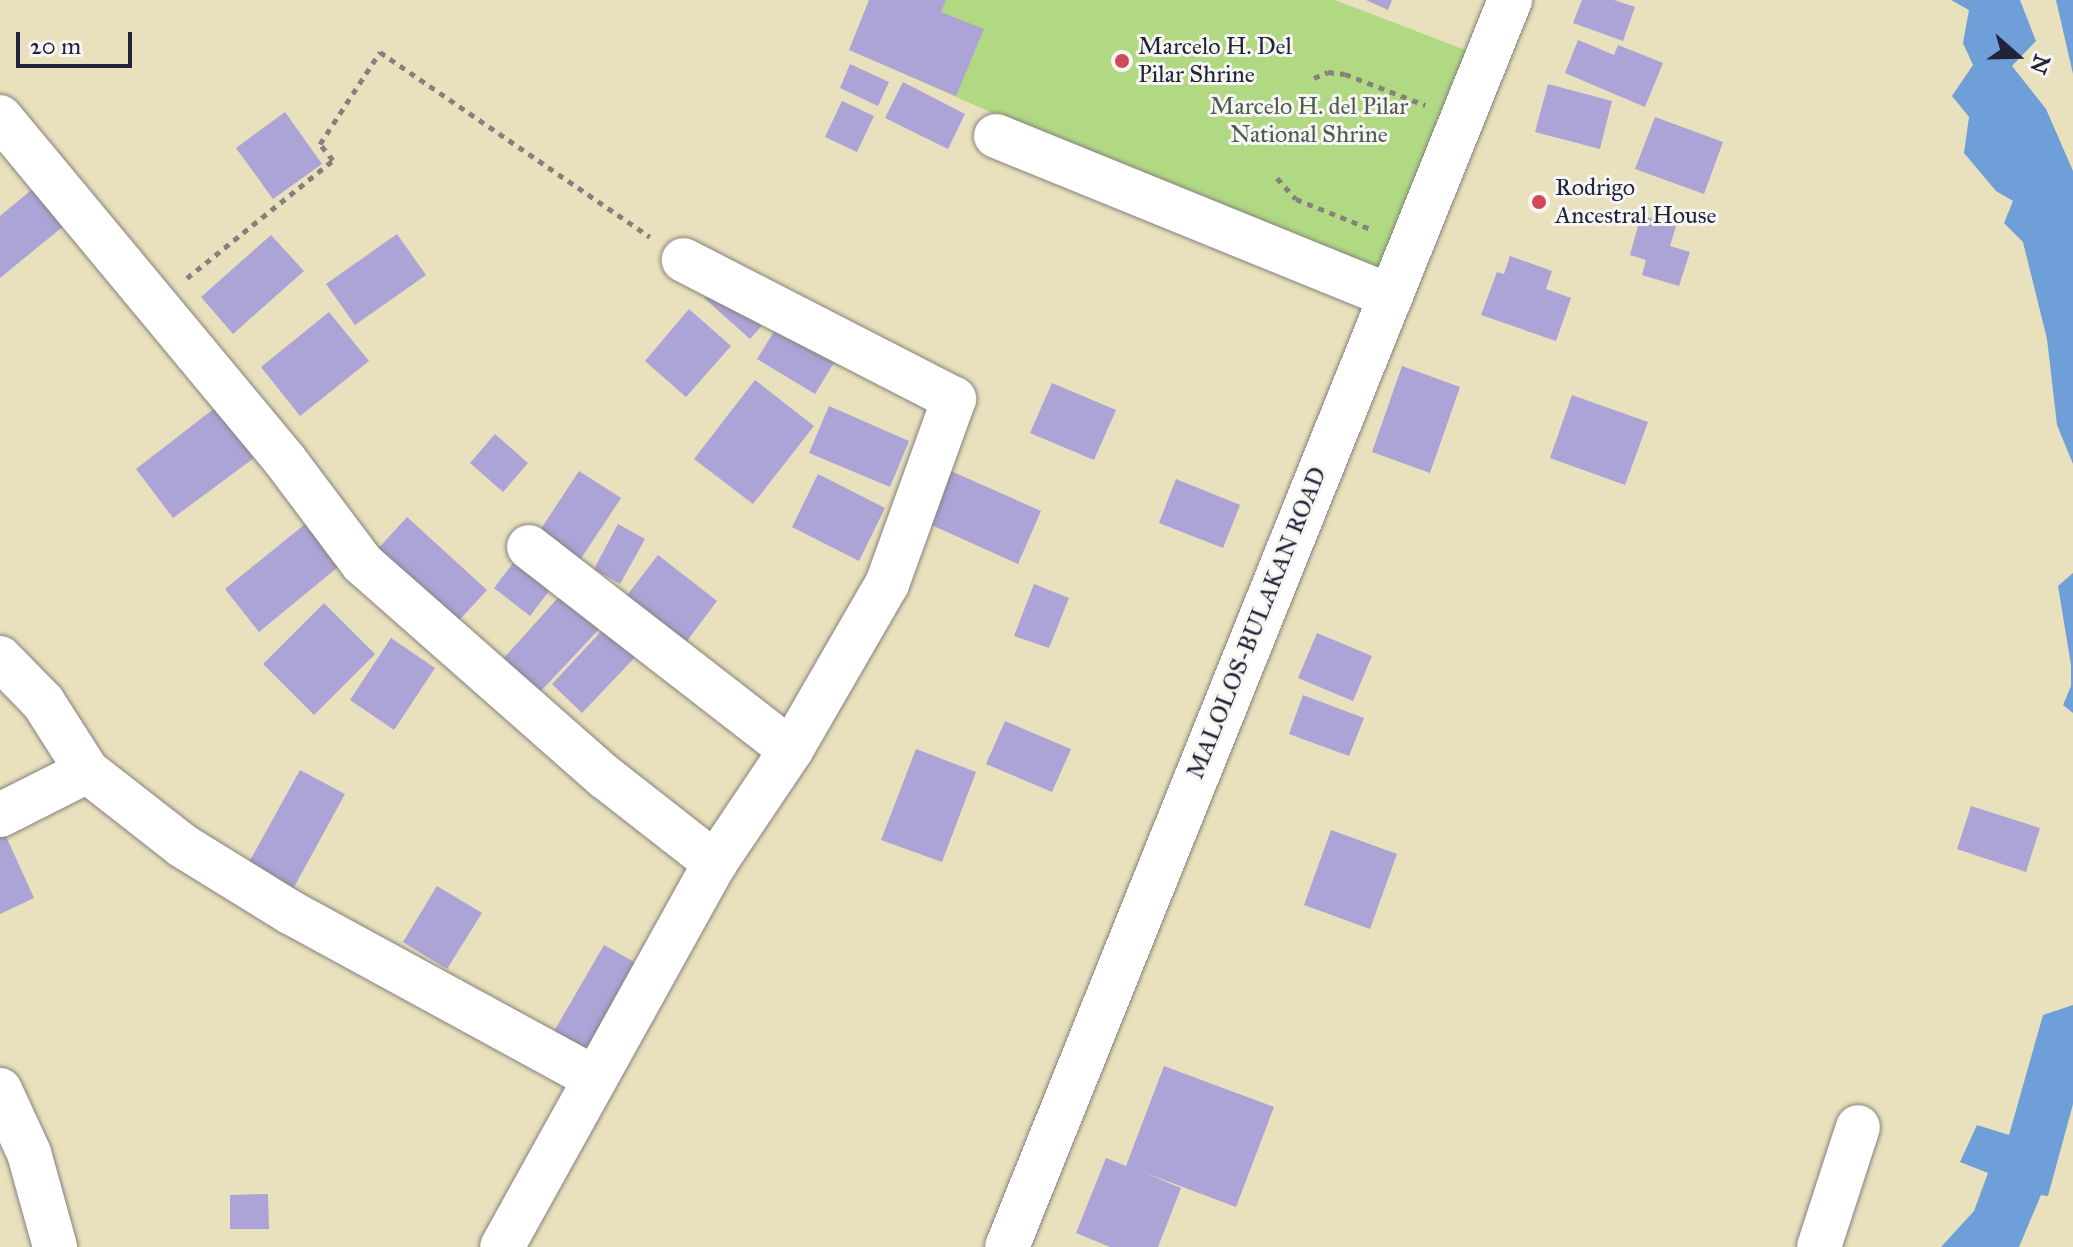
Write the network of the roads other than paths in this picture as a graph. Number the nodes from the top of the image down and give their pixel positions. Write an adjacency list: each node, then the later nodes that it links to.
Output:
1 (1510, 0): 5 (street, MALOLOS-BULAKAN ROAD)
2 (0, 117): 11 (street)
3 (996, 136): 5 (street)
4 (684, 260): 8 (street)
5 (1391, 296): 17 (street, MALOLOS-BULAKAN ROAD)
6 (529, 547): 8 (street)
7 (0, 658): 9 (street)
8 (791, 750): 11 (street)
9 (87, 771): 10 (street); 12 (street)
10 (0, 815)
11 (715, 863): 12 (street)
12 (595, 1078): 16 (street)
13 (0, 1090): 15 (street)
14 (1858, 1127): 18 (street)
15 (55, 1247)
16 (502, 1247)
17 (1007, 1247)
18 (1819, 1247)

